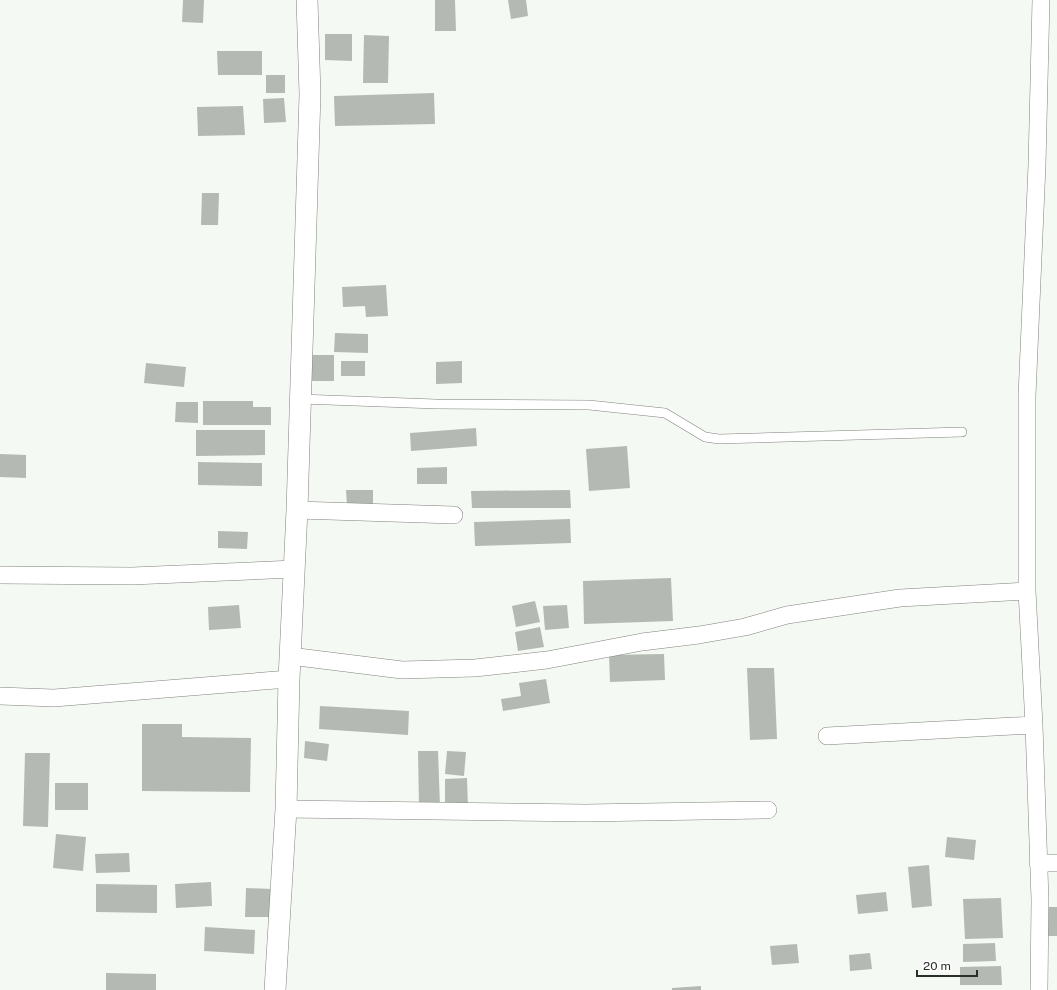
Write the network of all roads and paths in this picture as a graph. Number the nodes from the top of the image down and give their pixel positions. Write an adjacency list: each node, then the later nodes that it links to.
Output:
1 (307, 0): 3 (street)
2 (1040, 0): 9 (street)
3 (300, 399): 4 (lane); 5 (street)
4 (962, 432)
5 (297, 510): 6 (street); 7 (street)
6 (454, 515)
7 (294, 569): 8 (street); 10 (street)
8 (0, 575)
9 (1027, 591): 10 (street); 13 (street)
10 (290, 656): 11 (street)
11 (289, 679): 12 (street); 15 (street)
12 (0, 696)
13 (1034, 725): 14 (street); 18 (street)
14 (827, 736)
15 (286, 809): 16 (street); 19 (street)
16 (768, 810)
17 (1057, 863): 18 (street)
18 (1038, 864): 20 (street)
19 (275, 990)
20 (1039, 990)

